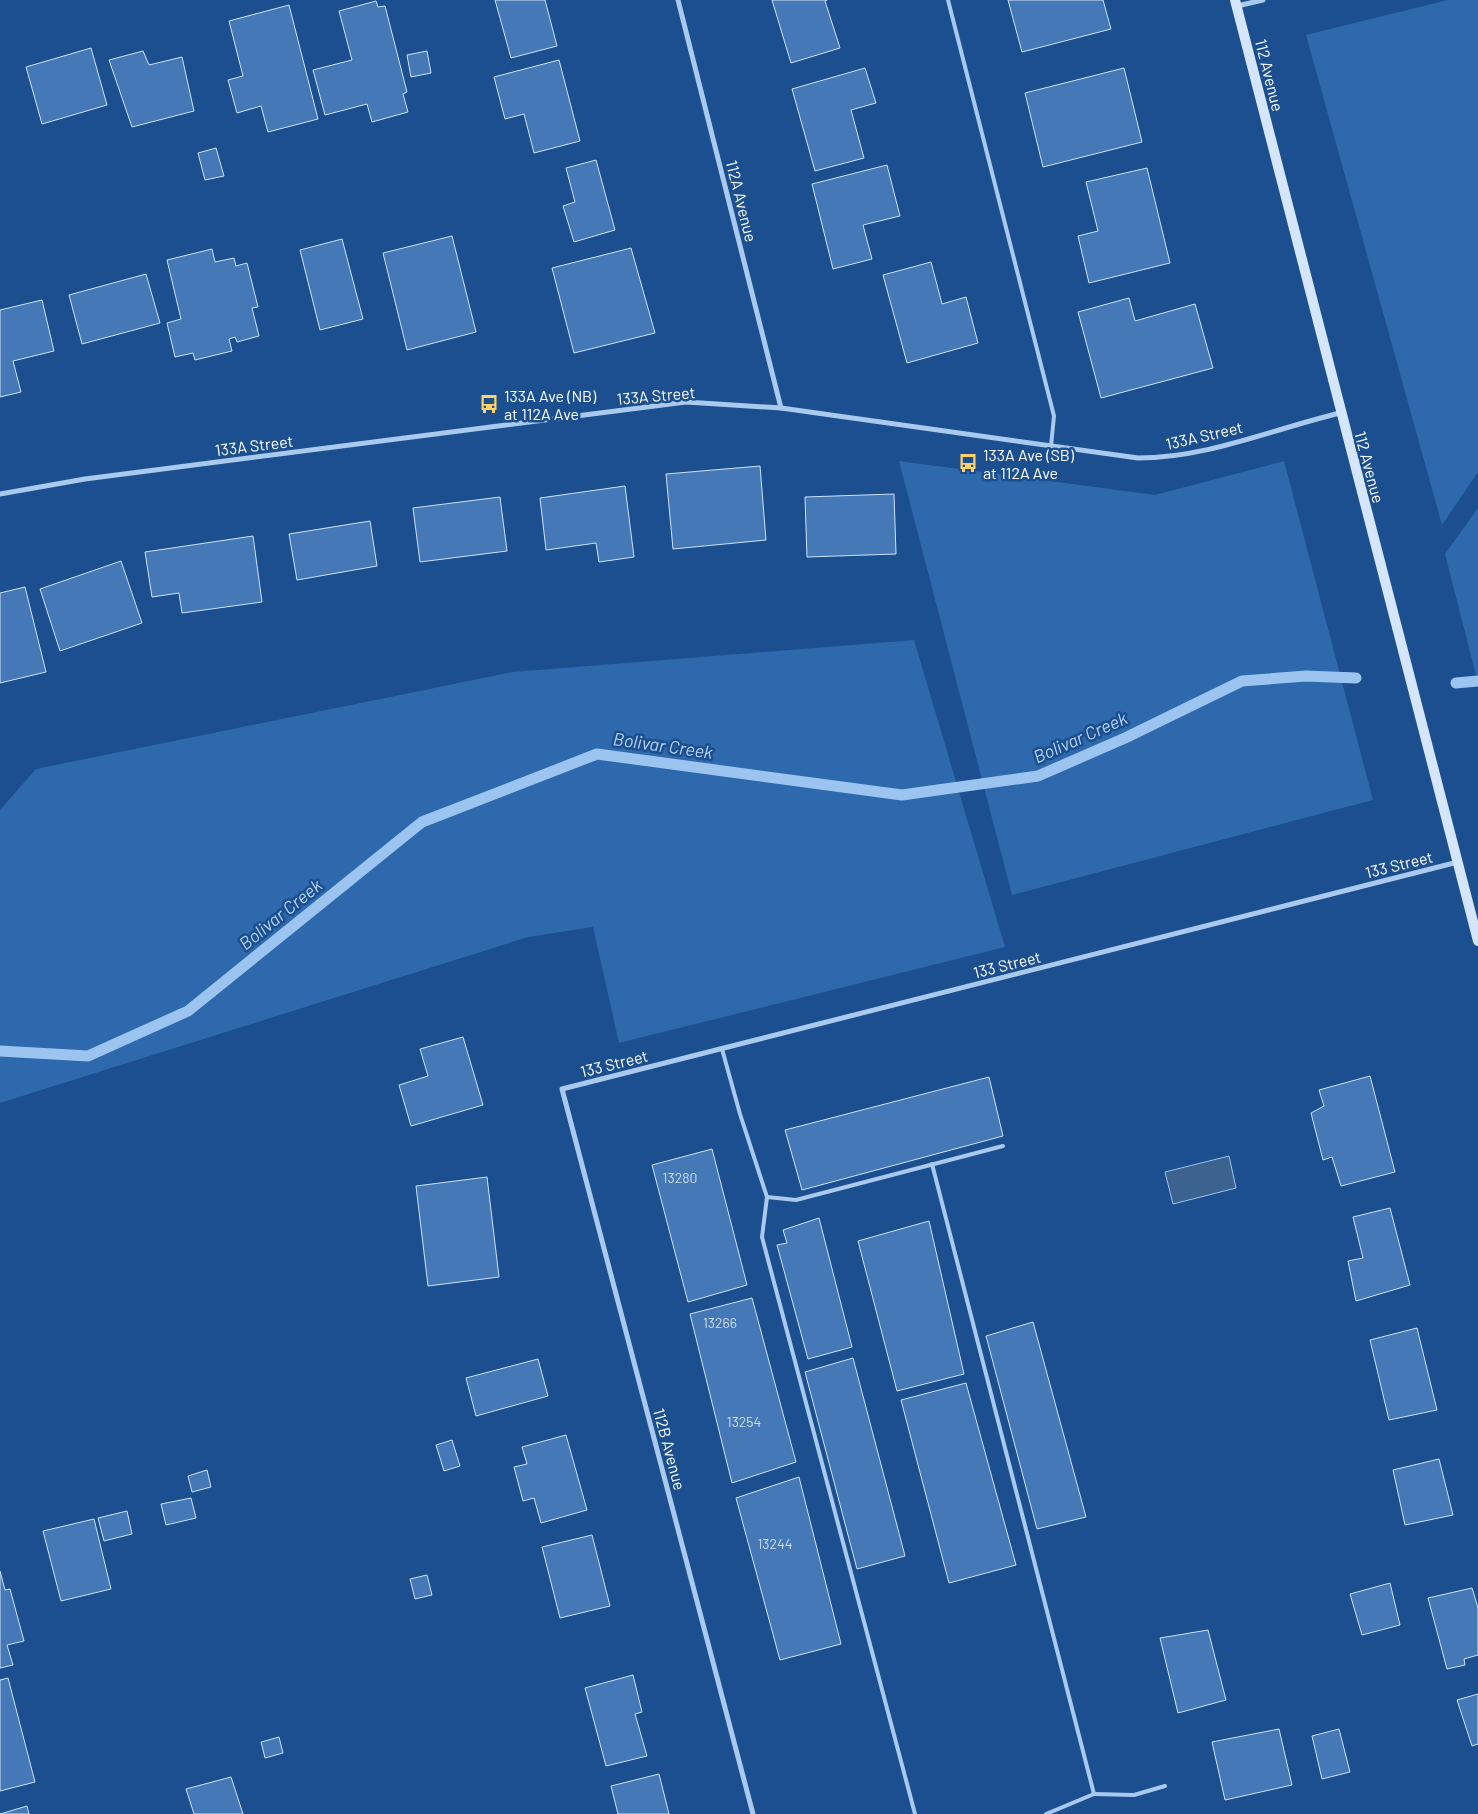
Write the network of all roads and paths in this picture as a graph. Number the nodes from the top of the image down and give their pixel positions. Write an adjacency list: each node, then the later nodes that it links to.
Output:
1 (678, 0): 5 (street, 112A Avenue)
2 (948, 0): 7 (lane)
3 (1263, 0): 4 (street)
4 (1236, 3): 6 (main road, 112 Avenue)
5 (781, 408): 7 (street, 133A Street); 8 (street, 133A Street)
6 (1340, 412): 7 (street, 133A Street); 9 (main road, 112 Avenue)
7 (1051, 446)
8 (0, 494)
9 (1458, 862): 10 (main road, 112 Avenue); 11 (street, 133 Street)
10 (1478, 941)
11 (722, 1049): 12 (street, 133 Street); 15 (lane)
12 (562, 1090): 18 (street, 112B Avenue)
13 (1003, 1146): 14 (lane)
14 (932, 1164): 15 (lane); 17 (lane)
15 (767, 1196): 19 (lane)
16 (1166, 1786): 17 (lane)
17 (1094, 1794): 20 (lane)
18 (753, 1814)
19 (914, 1814)
20 (1046, 1814)

